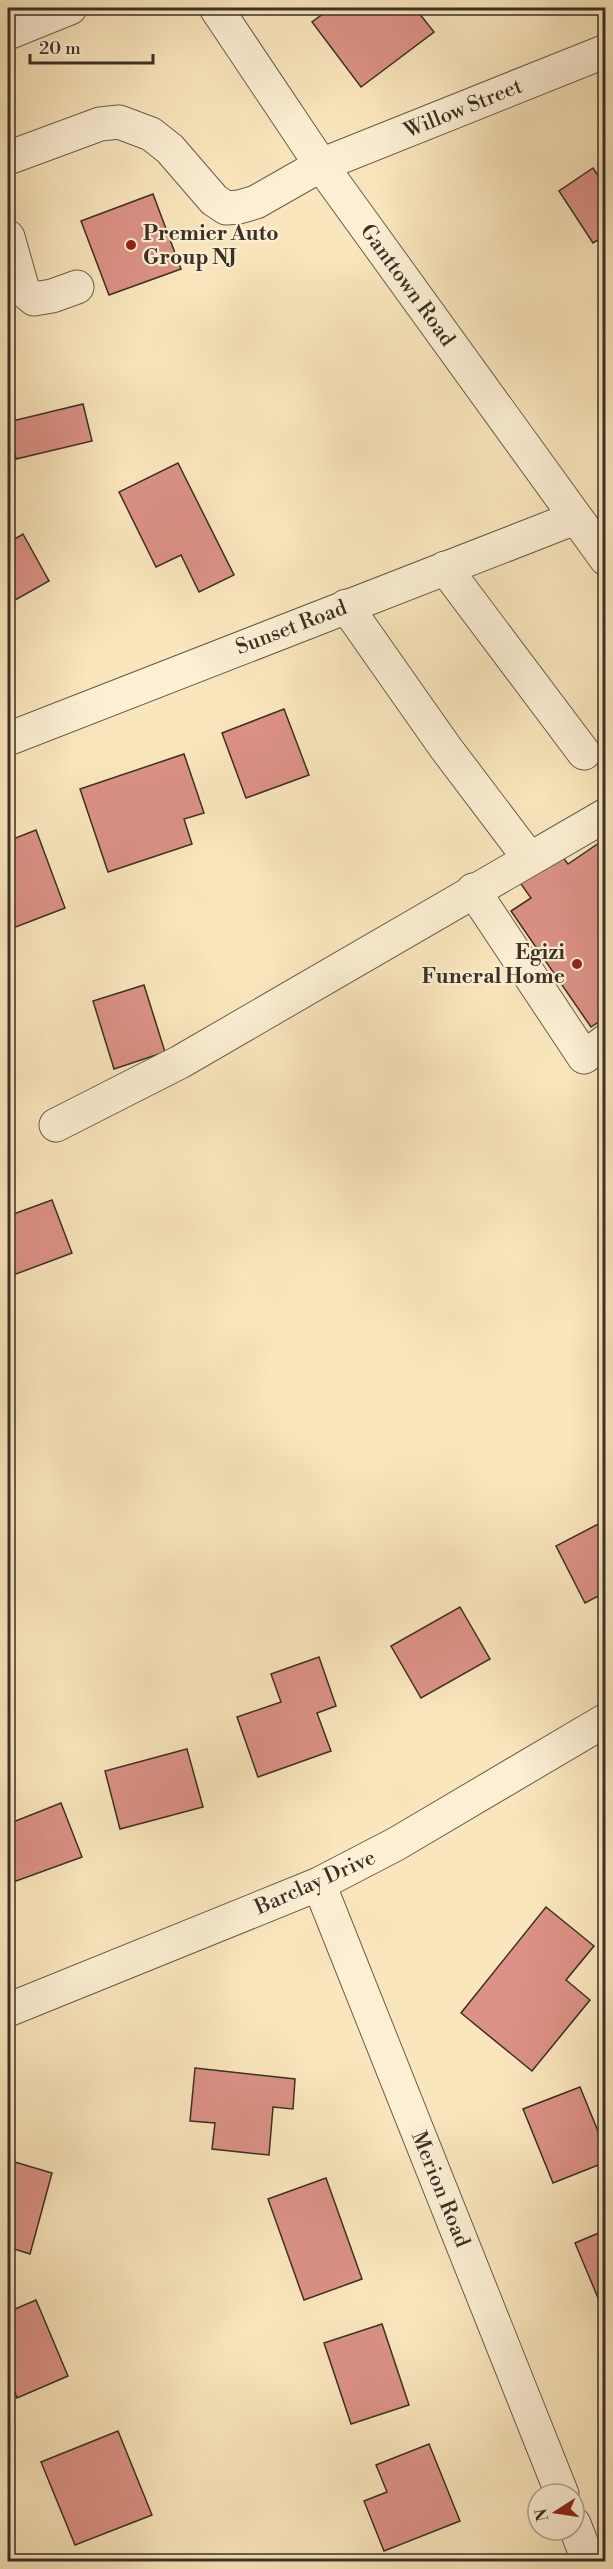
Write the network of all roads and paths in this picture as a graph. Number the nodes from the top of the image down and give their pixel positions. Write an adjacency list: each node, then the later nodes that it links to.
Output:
1 (70, 8): 3 (street)
2 (216, 8): 6 (street, Ganttown Road)
3 (8, 33)
4 (606, 51): 6 (street, Willow Street)
5 (8, 158): 6 (street, Willow Street)
6 (321, 165): 9 (street, Ganttown Road)
7 (8, 237): 8 (street)
8 (76, 287)
9 (575, 518): 10 (street, Ganttown Road); 11 (street, Sunset Road)
10 (606, 559)
11 (445, 568): 12 (street, Sunset Road); 14 (street)
12 (346, 606): 13 (street, Sunset Road); 16 (street)
13 (8, 739)
14 (584, 753)
15 (606, 815): 16 (street)
16 (529, 858): 17 (street)
17 (473, 891): 18 (street); 19 (street)
18 (606, 1041)
19 (56, 1125)
20 (606, 1720): 21 (street, Barclay Drive)
21 (319, 1884): 22 (street, Barclay Drive); 23 (street, Merion Road)
22 (8, 2010)
23 (557, 2482)
24 (581, 2542): 25 (street)
25 (589, 2562)

